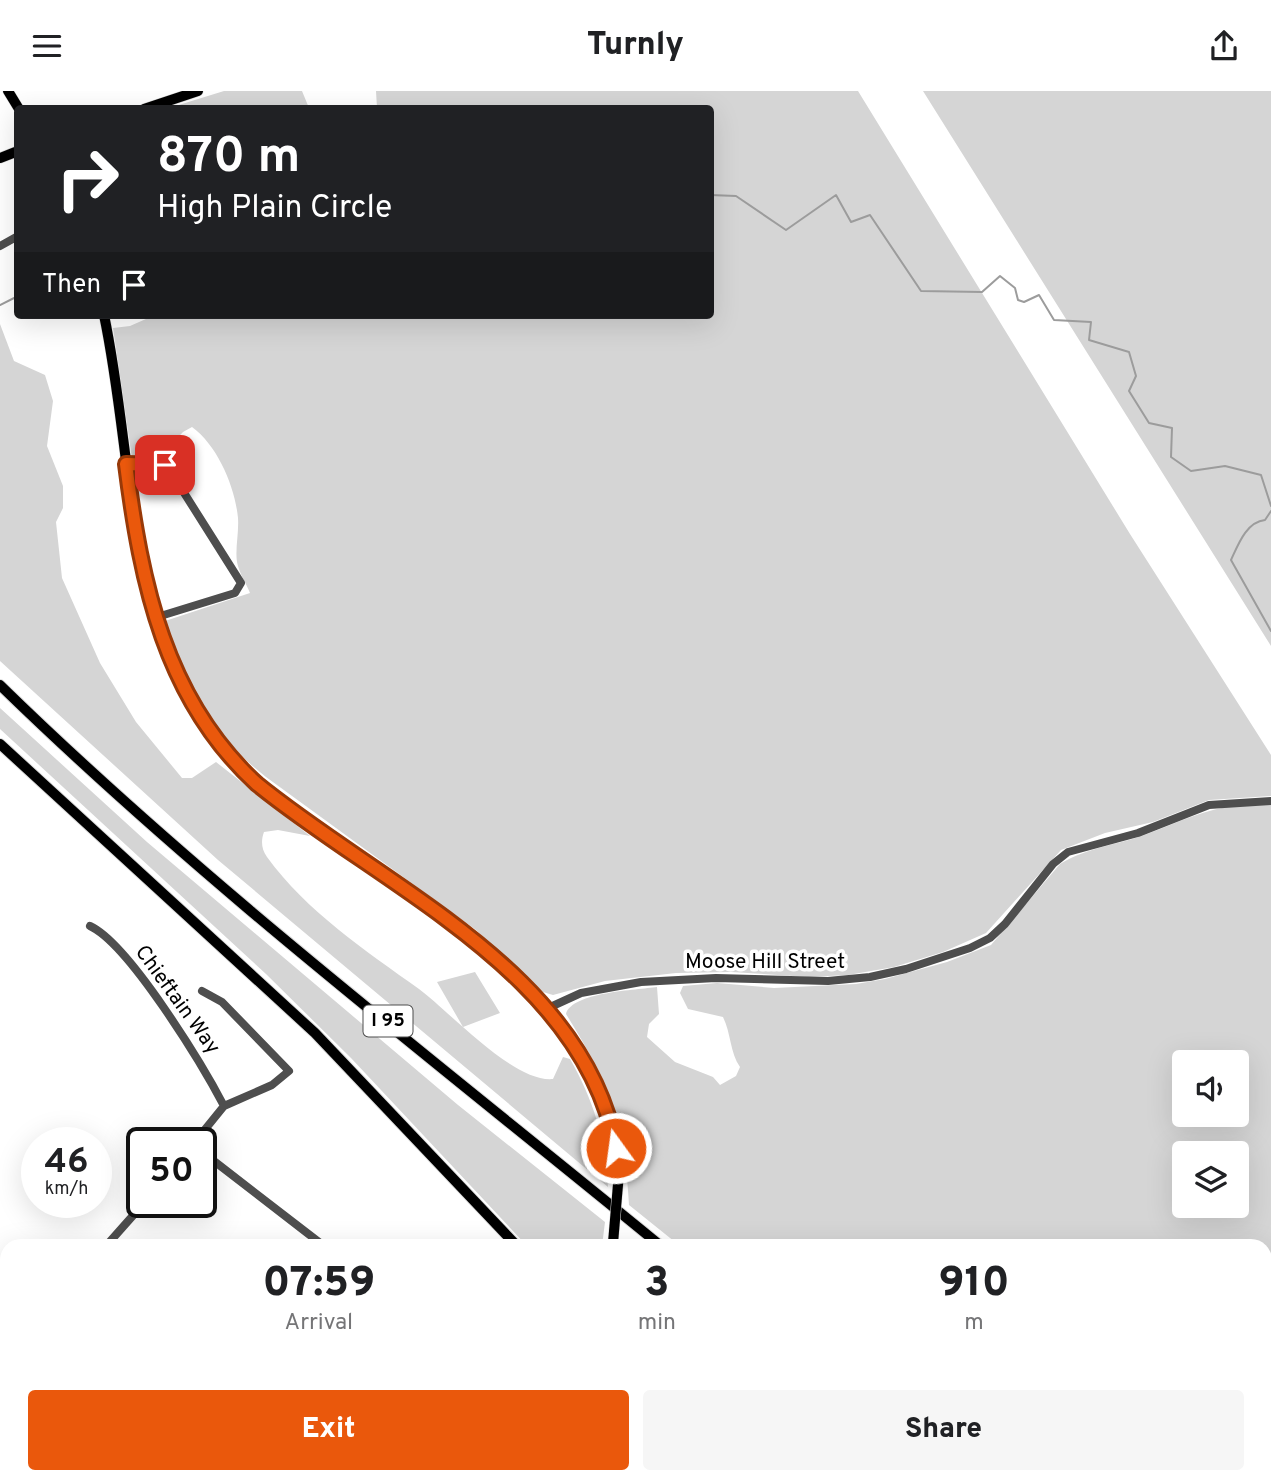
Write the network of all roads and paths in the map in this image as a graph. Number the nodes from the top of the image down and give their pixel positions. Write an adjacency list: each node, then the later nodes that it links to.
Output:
1 (198, 91): 2 (main road)
2 (156, 105)
3 (105, 319): 4 (main road)
4 (126, 464): 5 (main road); 5 (street)
5 (154, 618): 11 (main road)
6 (0, 685): 20 (highway, I 95)
7 (0, 744): 18 (highway, I 95)
8 (1271, 801): 11 (street, Moose Hill Street)
9 (90, 926): 12 (street, Chieftain Way)
10 (202, 991): 12 (street)
11 (546, 1009): 19 (main road, bridge)
12 (224, 1105): 13 (street)
13 (207, 1127)
14 (217, 1164): 17 (street)
15 (131, 1218): 16 (street)
16 (112, 1239)
17 (306, 1239)
18 (510, 1239)
19 (613, 1239)
20 (653, 1239)

